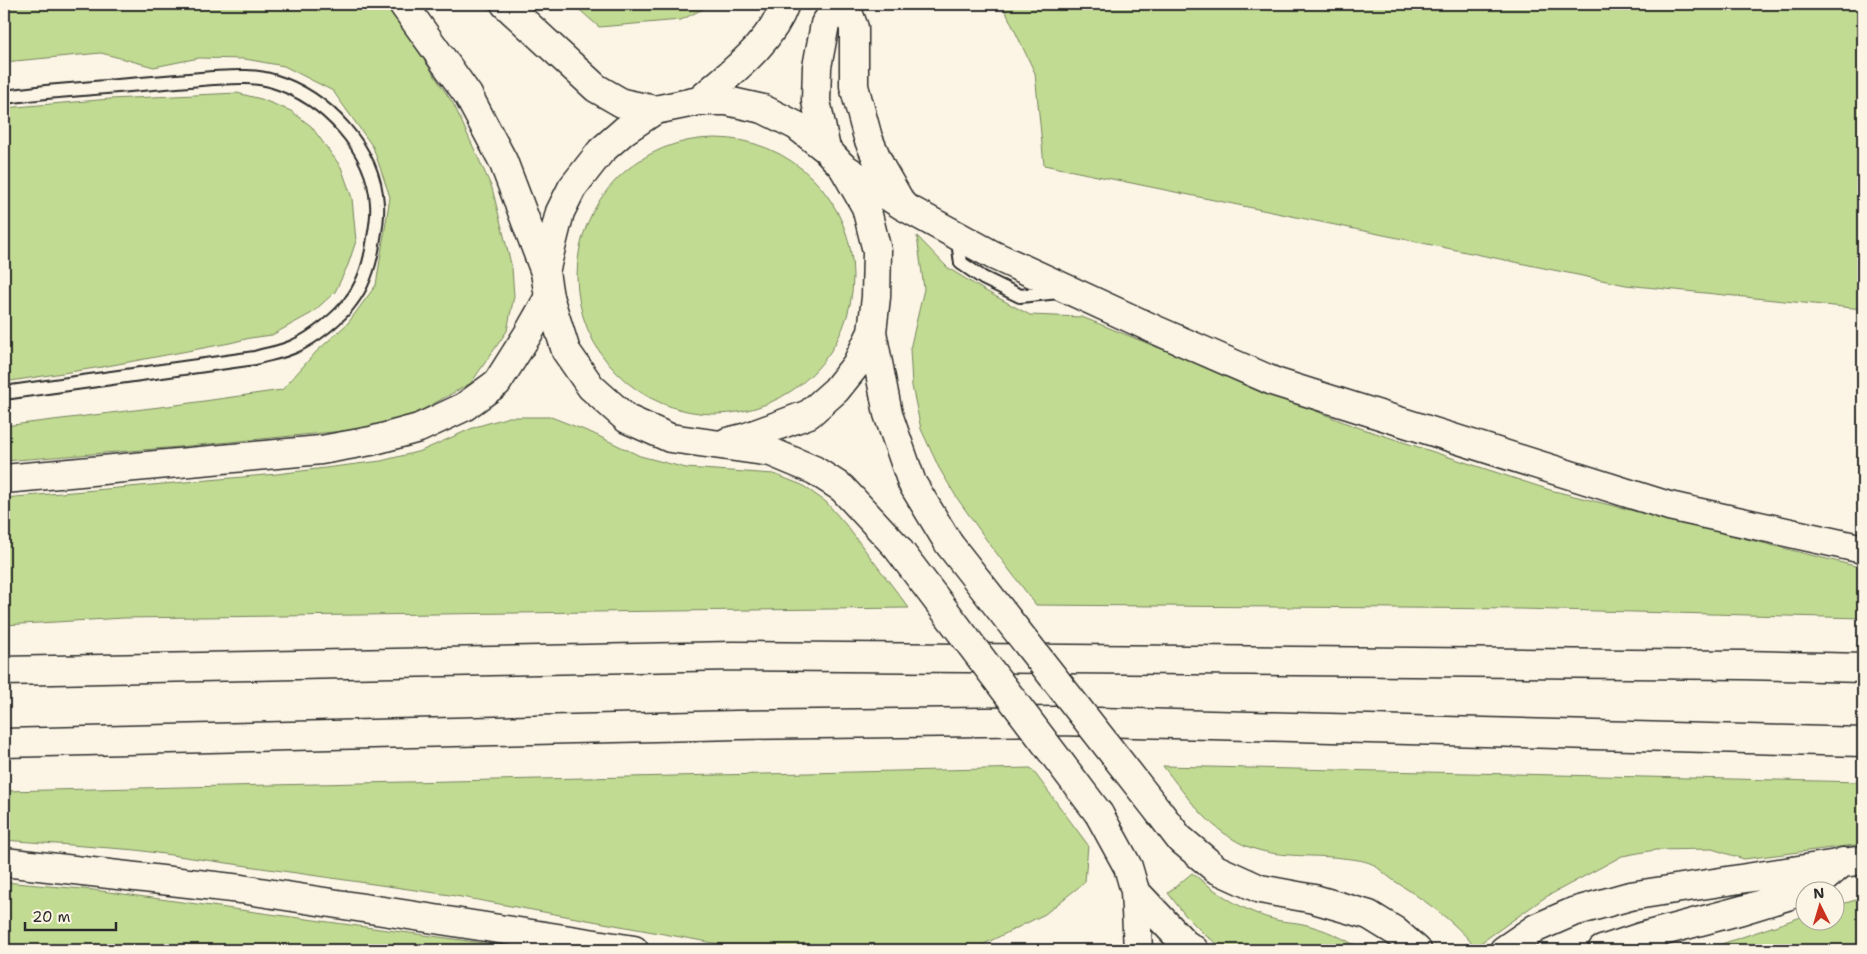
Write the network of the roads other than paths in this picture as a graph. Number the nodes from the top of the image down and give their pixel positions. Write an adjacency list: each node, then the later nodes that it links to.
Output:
1 (403, 4): 11 (main road)
2 (505, 4): 8 (main road)
3 (785, 4): 7 (main road)
4 (839, 4): 9 (main road)
5 (845, 4): 10 (main road)
6 (4, 97): 13 (lane)
7 (699, 101): 8 (main road); 9 (main road)
8 (655, 110): 11 (main road)
9 (835, 158): 10 (main road); 12 (main road)
10 (903, 206): 16 (main road)
11 (547, 285): 14 (main road); 15 (main road)
12 (872, 332): 14 (main road); 27 (main road, bridge)
13 (4, 393)
14 (720, 444): 23 (main road, bridge)
15 (4, 479)
16 (1863, 549)
17 (1863, 668): 18 (main road)
18 (4, 671)
19 (1863, 742): 20 (main road)
20 (4, 743)
21 (1853, 861): 28 (main road); 29 (main road)
22 (4, 862): 24 (main road)
23 (1135, 891): 25 (main road); 26 (main road)
24 (634, 950)
25 (1138, 950)
26 (1194, 950)
27 (1417, 950)
28 (1504, 950)
29 (1602, 950)

